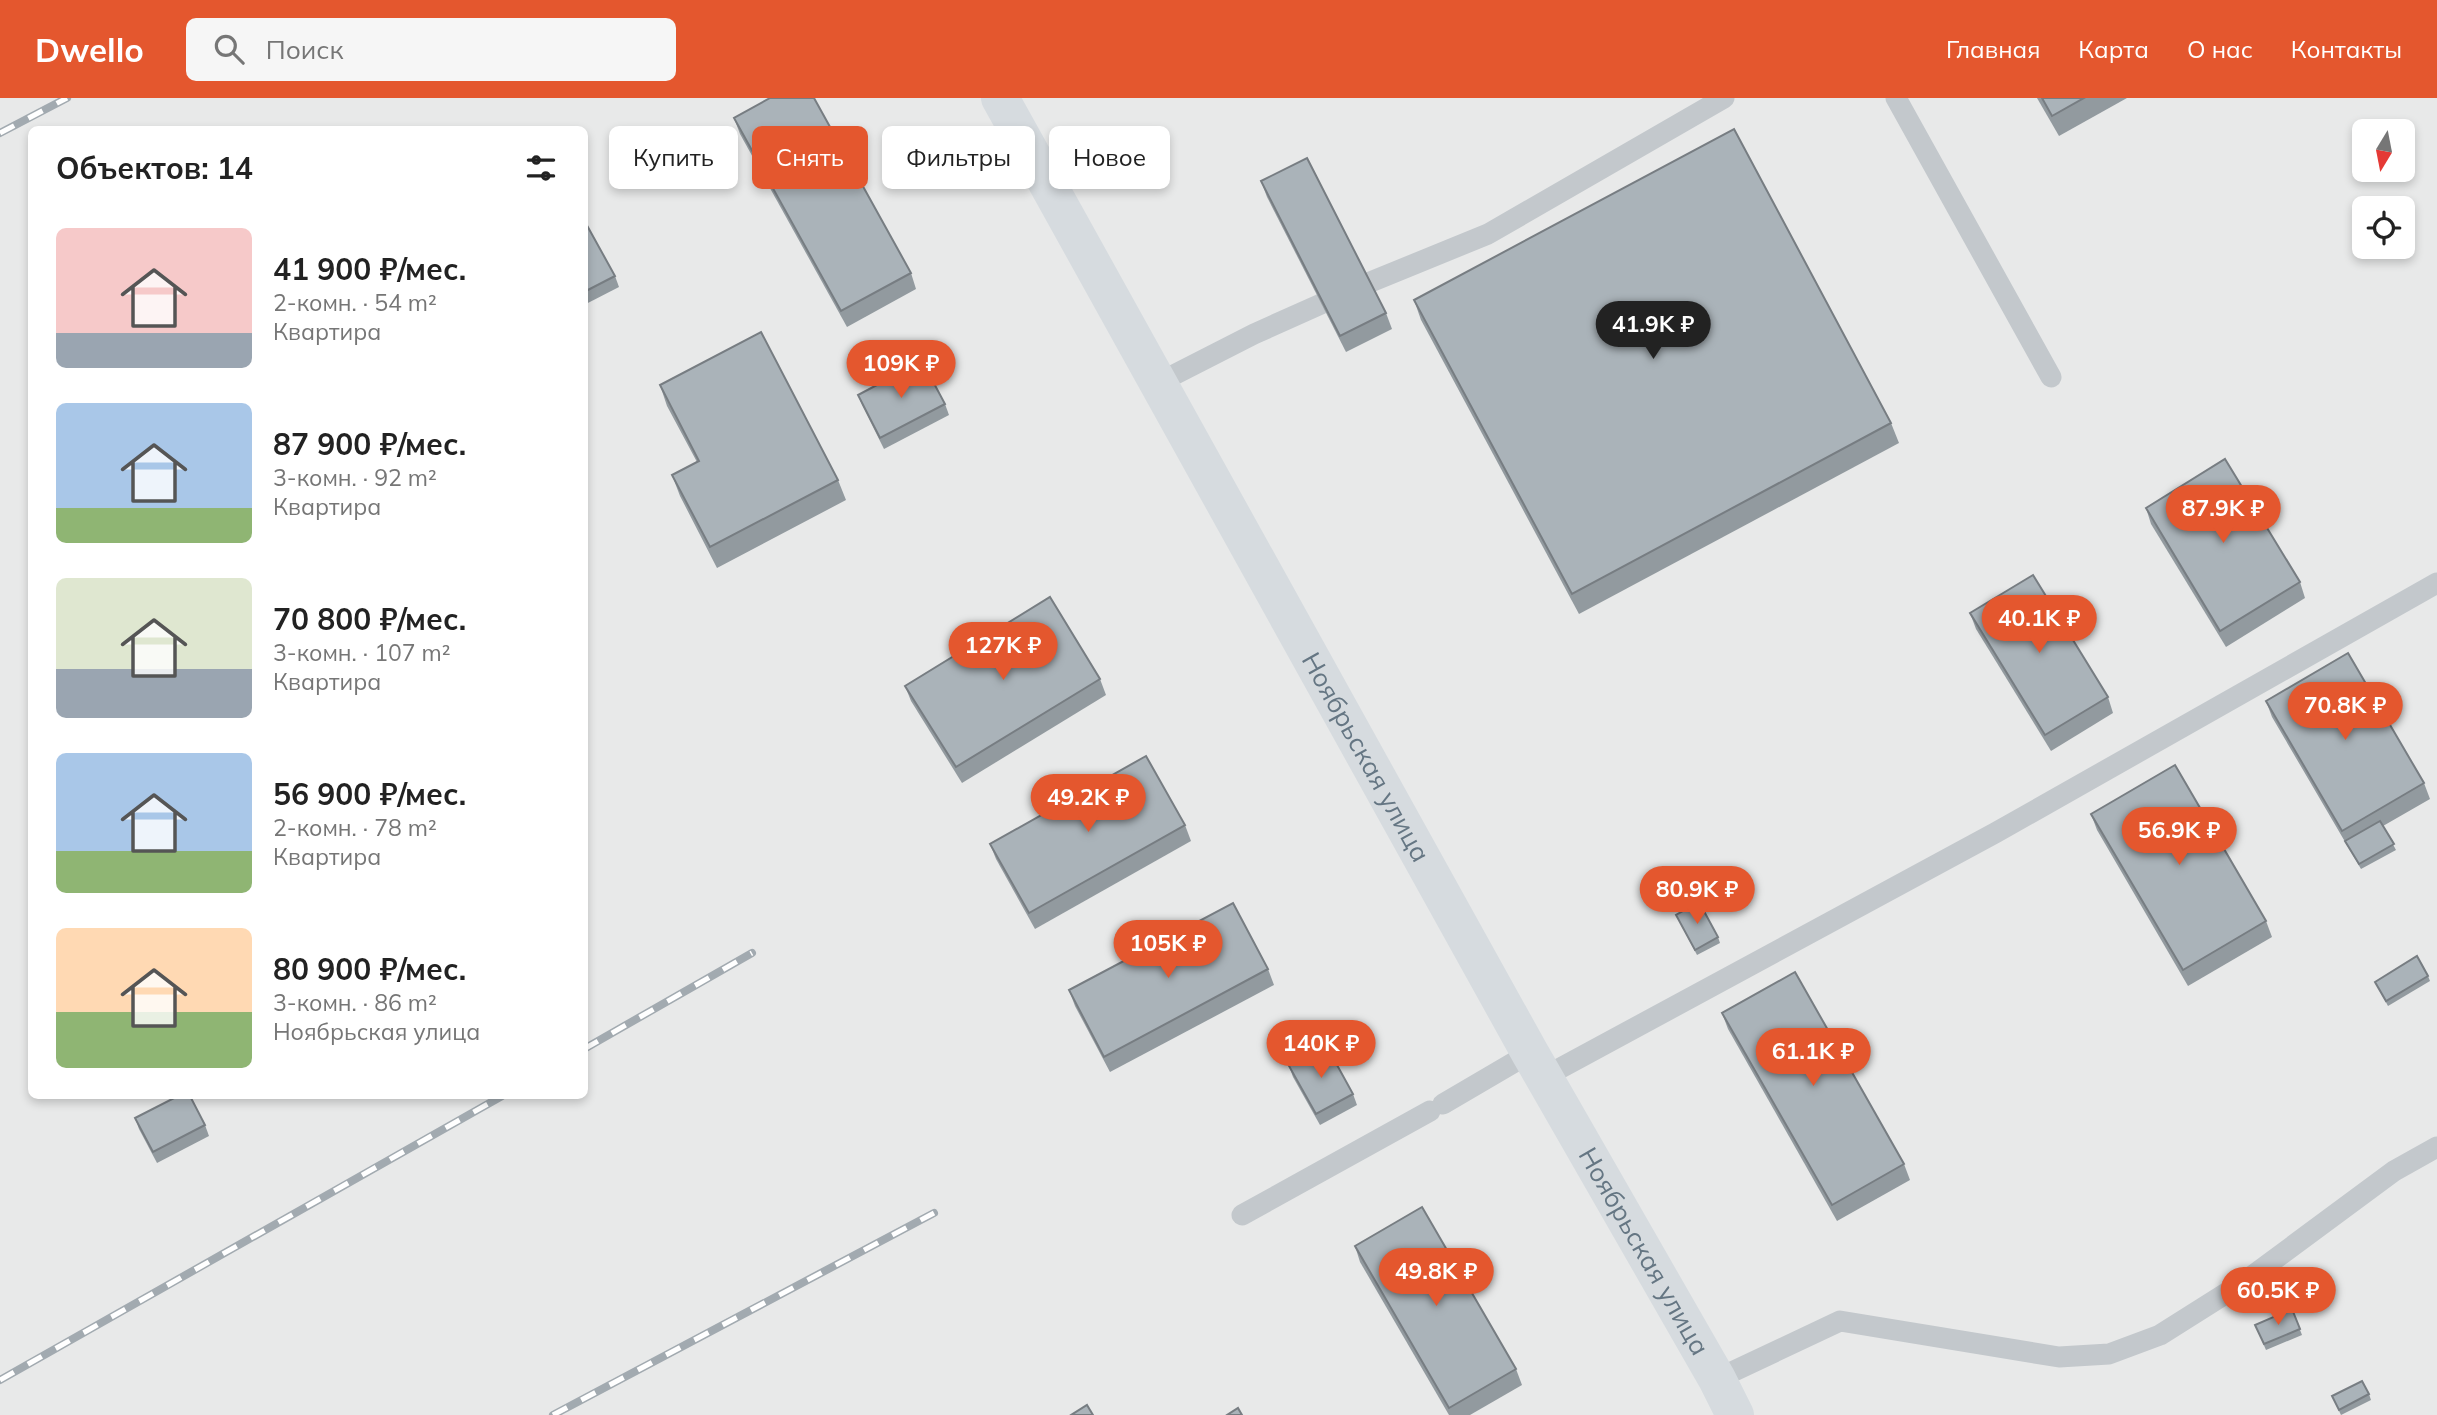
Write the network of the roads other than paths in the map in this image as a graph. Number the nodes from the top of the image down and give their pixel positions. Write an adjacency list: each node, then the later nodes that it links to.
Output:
1 (1000, 98): 7 (main road, Ноябрьская улица)
2 (1724, 98): 4 (lane)
3 (1896, 98): 6 (lane)
4 (1368, 283)
5 (1321, 304): 7 (lane)
6 (2051, 377)
7 (1158, 383): 9 (main road, Ноябрьская улица)
8 (2437, 583): 9 (lane)
9 (1537, 1065): 11 (lane); 12 (main road, Ноябрьская улица)
10 (2437, 1147): 12 (lane)
11 (1242, 1215)
12 (1717, 1379): 13 (main road, Ноябрьская улица)
13 (1735, 1415)

